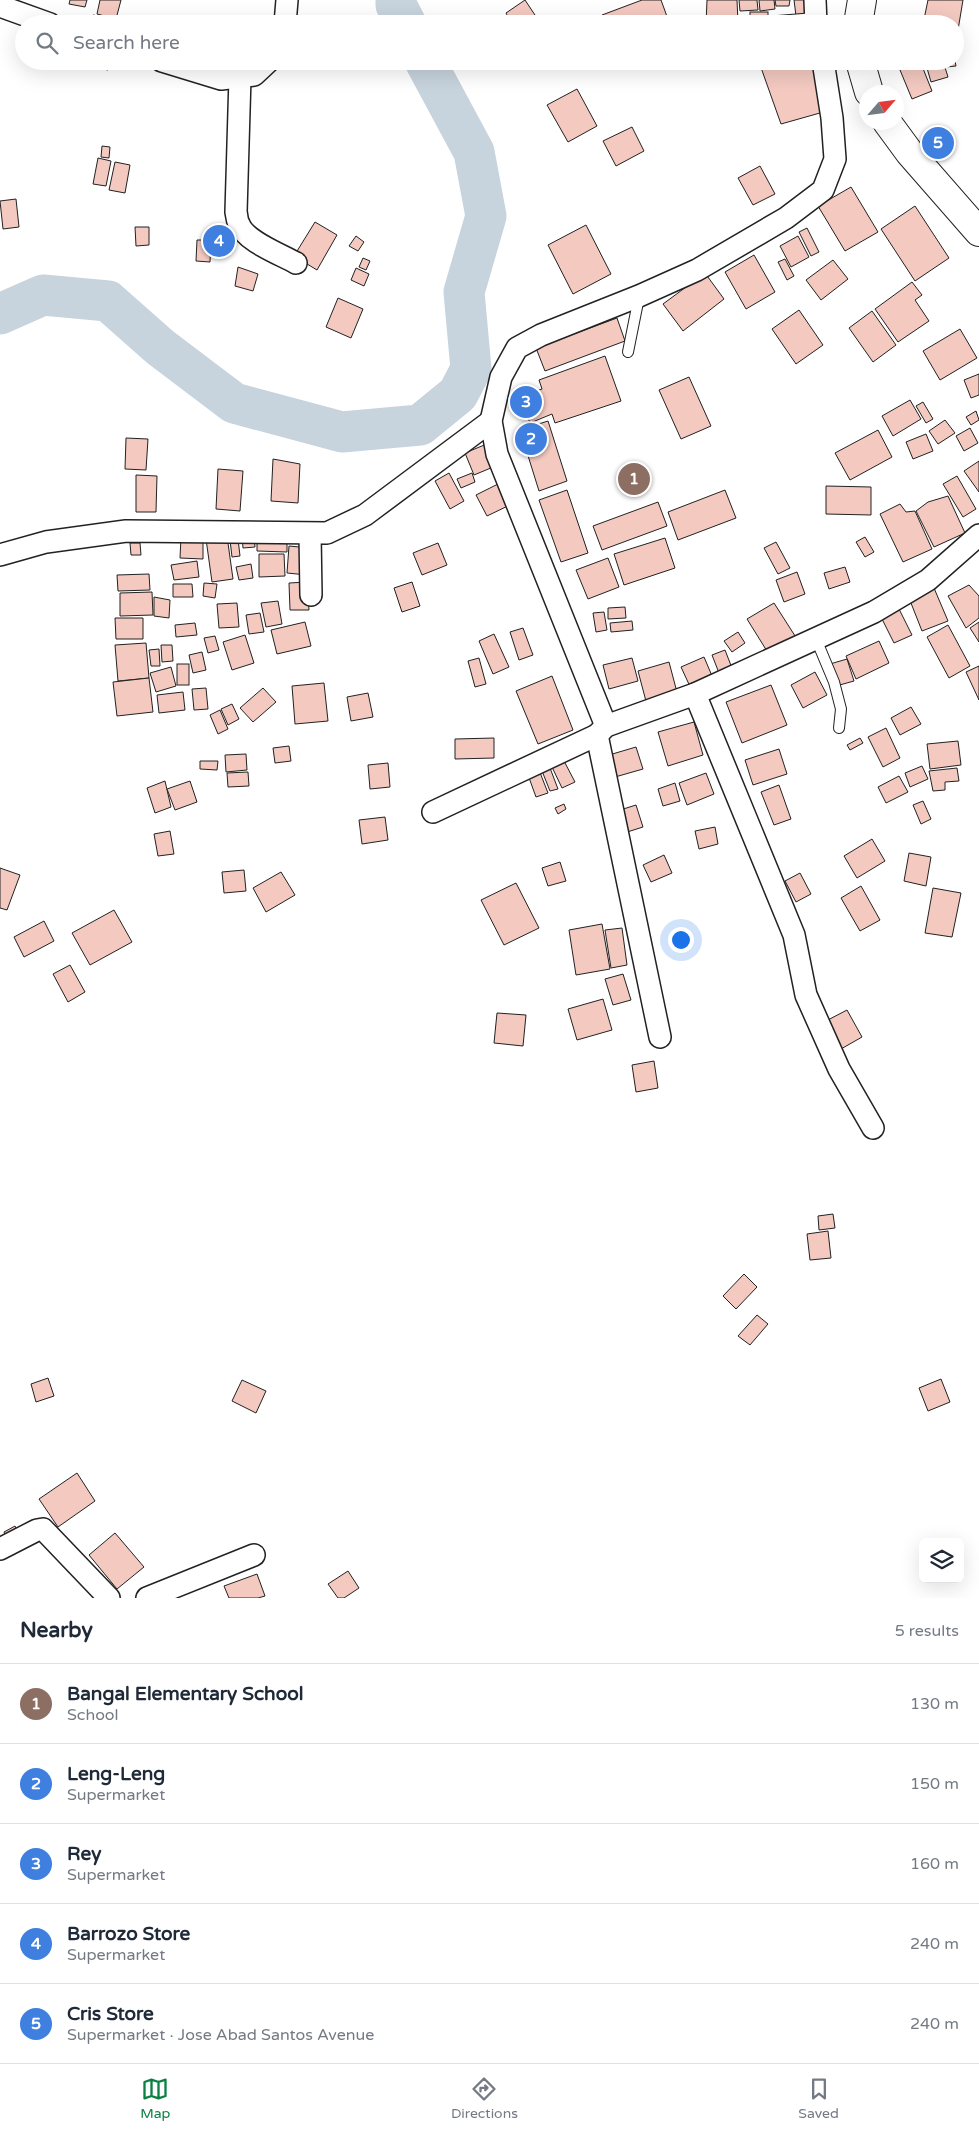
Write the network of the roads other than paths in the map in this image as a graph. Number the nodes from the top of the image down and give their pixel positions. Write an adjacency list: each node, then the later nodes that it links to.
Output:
1 (287, 0): 5 (street)
2 (862, 0): 6 (highway)
3 (0, 6): 4 (street)
4 (31, 8)
5 (286, 15)
6 (860, 15)
7 (190, 70): 11 (street)
8 (259, 70): 11 (street)
9 (824, 70): 16 (street)
10 (863, 70): 12 (highway)
11 (240, 77): 15 (street)
12 (867, 85)
13 (893, 130): 14 (highway)
14 (979, 232)
15 (296, 263)
16 (639, 296): 17 (lane); 18 (street)
17 (628, 352)
18 (491, 421): 19 (street); 26 (street)
19 (310, 534): 21 (street); 22 (street)
20 (979, 535): 23 (street)
21 (0, 555)
22 (311, 595)
23 (816, 638): 24 (street); 25 (lane)
24 (695, 694): 26 (street); 29 (street)
25 (840, 728)
26 (601, 730): 27 (street); 28 (street)
27 (433, 812)
28 (660, 1037)
29 (873, 1128)
30 (0, 1549): 32 (street)
31 (254, 1555): 33 (street)
32 (108, 1598)
33 (147, 1598)

